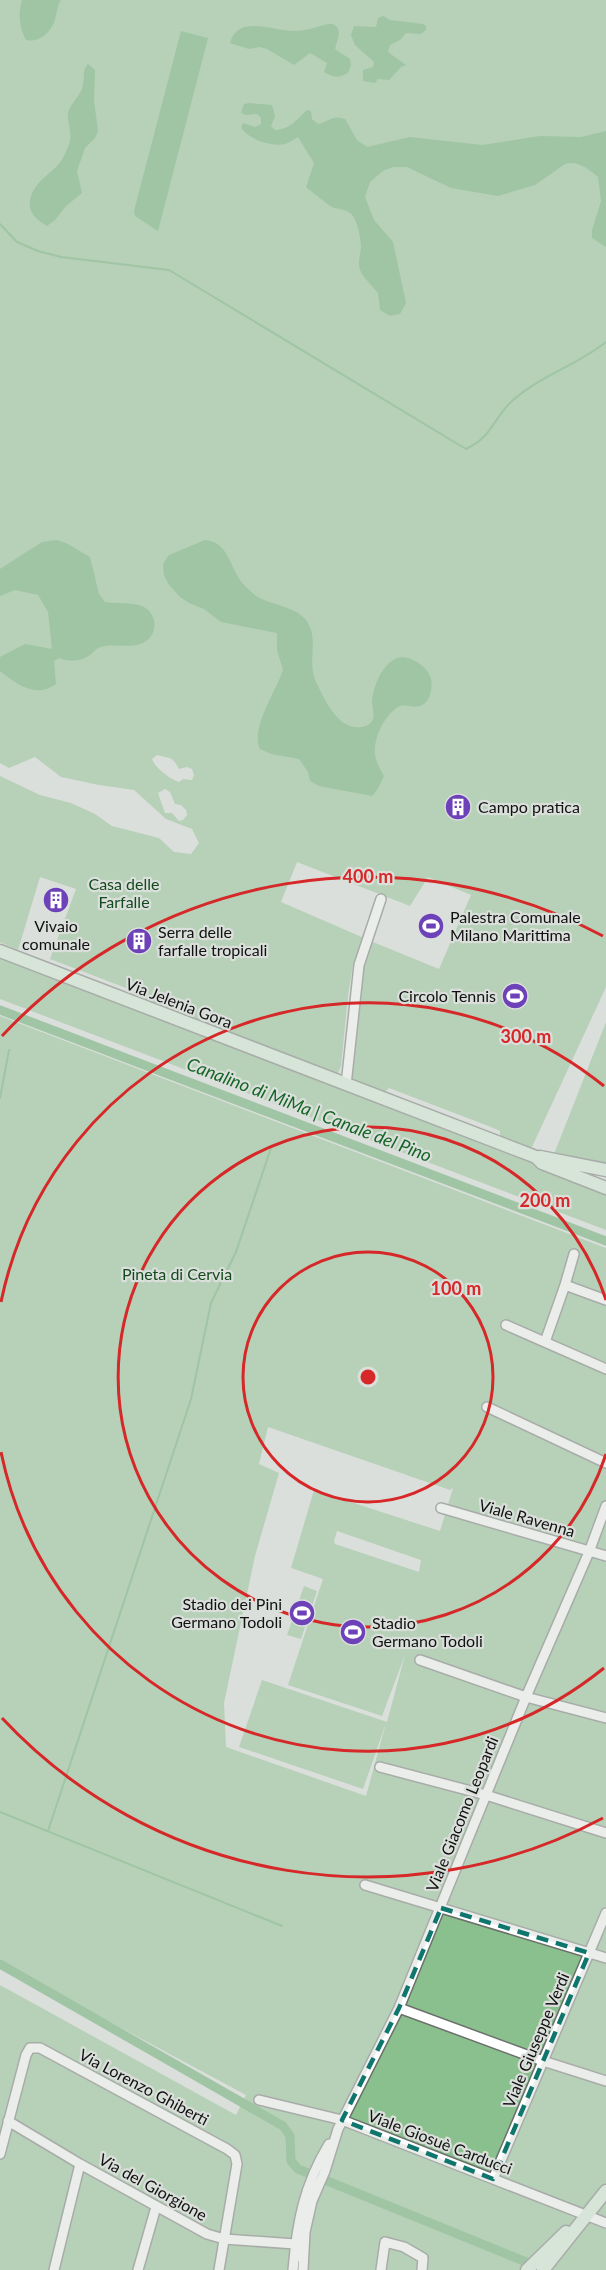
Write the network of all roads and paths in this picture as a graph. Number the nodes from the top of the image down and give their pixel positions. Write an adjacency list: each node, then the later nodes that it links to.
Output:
1 (381, 899): 3 (street)
2 (0, 951): 3 (street, Via Jelenia Gora)
3 (346, 1085): 4 (street, Via Jelenia Gora)
4 (536, 1157): 5 (street, Via Jelenia Gora); 6 (street, Via Jelenia Gora)
5 (606, 1170)
6 (606, 1188)
7 (574, 1254): 8 (street)
8 (565, 1285): 9 (street); 11 (street)
9 (606, 1300)
10 (506, 1325): 11 (street)
11 (544, 1342): 12 (street)
12 (606, 1369)
13 (487, 1407): 14 (street)
14 (606, 1463)
15 (606, 1506): 17 (street, Viale Giacomo Leopardi)
16 (441, 1509): 17 (street, Viale Ravenna)
17 (589, 1551): 18 (street, Viale Ravenna); 20 (street, Viale Giacomo Leopardi)
18 (606, 1556)
19 (420, 1660): 20 (street)
20 (526, 1697): 21 (street); 23 (street, Viale Giacomo Leopardi)
21 (606, 1718)
22 (380, 1767): 23 (street)
23 (486, 1795): 24 (street); 26 (street, Viale Giacomo Leopardi)
24 (606, 1833)
25 (365, 1885): 26 (street)
26 (441, 1908): 28 (street); 30 (street, Viale Giacomo Leopardi)
27 (606, 1913): 28 (street, Viale Giuseppe Verdi)
28 (589, 1953): 29 (street); 31 (street, Viale Giuseppe Verdi)
29 (606, 1958)
30 (399, 2008): 31 (street); 35 (street, Viale Giacomo Leopardi)
31 (543, 2061): 32 (street); 38 (street, Viale Giuseppe Verdi)
32 (606, 2081)
33 (259, 2100): 35 (street, Viale Giosuè Carducci)
34 (8, 2121): 36 (street); 37 (street, Via del Giorgione); 45 (street, Via Lorenzo Ghiberti)
35 (340, 2124): 38 (street, Viale Giosuè Carducci); 39 (street, Viale Giacomo Leopardi)
36 (0, 2154)
37 (80, 2164): 41 (street, Via del Giorgione); 48 (street)
38 (493, 2179): 42 (street, Viale Giosuè Carducci)
39 (313, 2185): 44 (street, Viale Giacomo Leopardi); 46 (street, Viale Giacomo Leopardi)
40 (606, 2191): 42 (street)
41 (156, 2207): 45 (street, Via del Giorgione); 49 (street)
42 (585, 2215): 43 (street, Viale Giosuè Carducci); 47 (street)
43 (606, 2223)
44 (305, 2232): 46 (street); 52 (street, Viale Giacomo Leopardi)
45 (224, 2239): 46 (street, Via del Giorgione); 50 (street)
46 (295, 2244): 51 (street, Viale Giacomo Leopardi); 52 (street)
47 (545, 2262): 55 (street)
48 (54, 2270)
49 (138, 2270)
50 (219, 2270)
51 (292, 2270)
52 (301, 2270)
53 (381, 2270): 54 (street)
54 (422, 2270)
55 (527, 2270)

